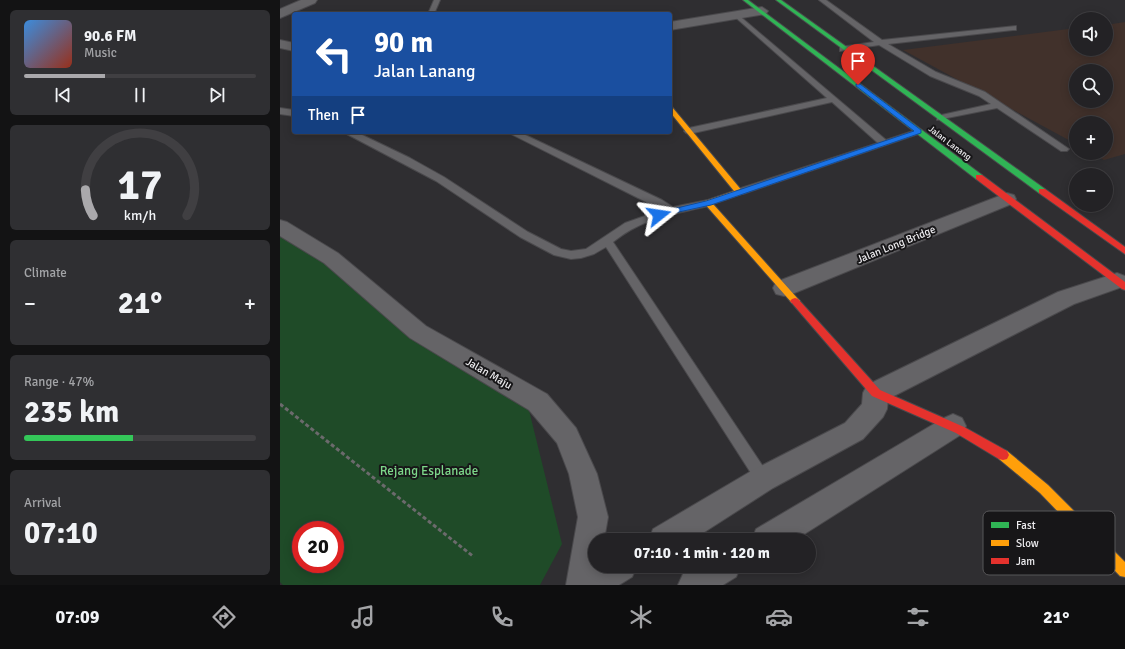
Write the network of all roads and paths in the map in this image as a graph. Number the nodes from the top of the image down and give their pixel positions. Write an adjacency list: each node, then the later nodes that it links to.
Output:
1 (311, 0): 8 (street)
2 (437, 0): 7 (lane)
3 (746, 0): 6 (main road, Jalan Lanang)
4 (778, 0): 15 (main road, Jalan Lanang)
5 (822, 0): 12 (lane)
6 (762, 11): 9 (street); 23 (main road, Jalan Lanang)
7 (432, 12)
8 (280, 14)
9 (736, 15): 10 (street); 16 (lane)
10 (672, 26)
11 (1013, 28): 12 (lane)
12 (879, 42): 15 (lane); 17 (lane)
13 (280, 44): 14 (street)
14 (292, 47)
15 (843, 48): 21 (main road, Jalan Lanang)
16 (834, 99): 22 (lane); 26 (lane)
17 (998, 105): 21 (lane); 27 (lane)
18 (280, 111): 20 (lane)
19 (672, 111): 22 (main road)
20 (292, 113)
21 (940, 118): 34 (main road, Jalan Lanang)
22 (689, 132): 28 (main road)
23 (919, 132): 26 (lane); 29 (main road, Jalan Lanang)
24 (352, 134): 33 (lane)
25 (516, 134): 31 (lane)
26 (884, 143): 28 (lane)
27 (1064, 149)
28 (739, 192): 30 (main road)
29 (1008, 199): 35 (main road, Jalan Lanang); 36 (street, Jalan Long Bridge)
30 (708, 203): 31 (lane); 36 (main road)
31 (671, 211): 33 (lane)
32 (280, 227): 49 (street, Jalan Maju)
33 (608, 242): 40 (lane)
34 (1125, 251)
35 (1121, 284): 37 (street)
36 (784, 288): 37 (main road)
37 (876, 393): 39 (main road); 40 (street)
38 (280, 404): 44 (path)
39 (953, 426): 41 (main road); 43 (street)
40 (763, 480): 42 (street)
41 (1068, 511)
42 (676, 533)
43 (778, 533)
44 (474, 557)
45 (1115, 560): 46 (main road)
46 (1125, 571)
47 (610, 573): 50 (street)
48 (714, 573): 51 (street)
49 (582, 585)
50 (590, 585)
51 (694, 585)

